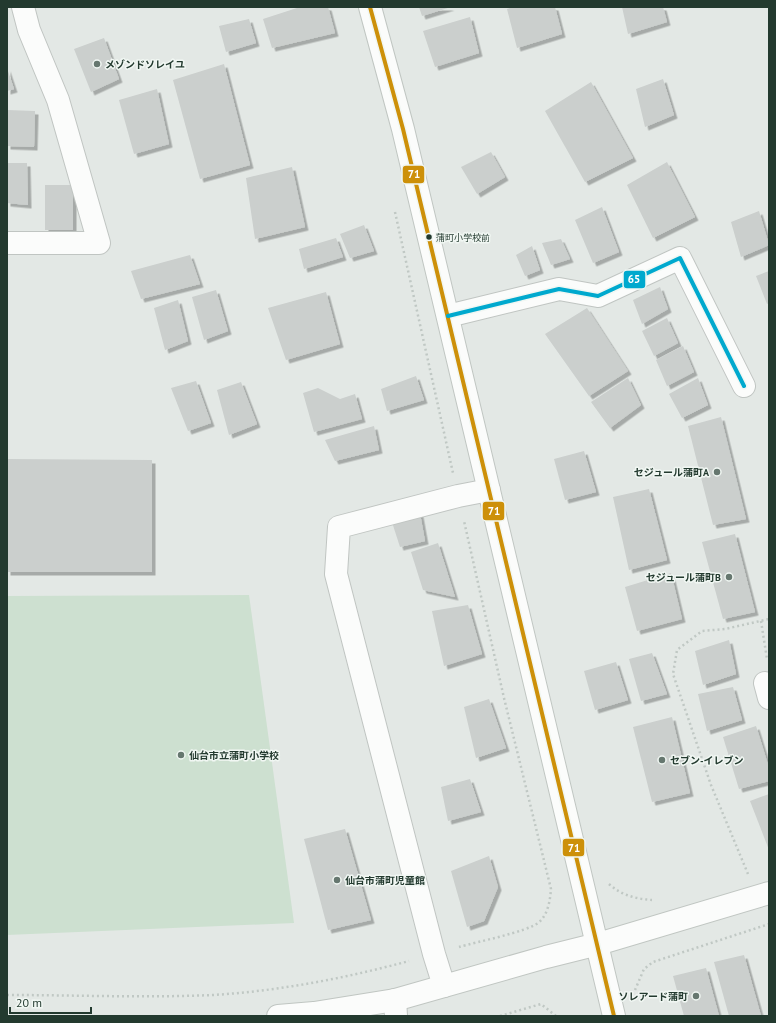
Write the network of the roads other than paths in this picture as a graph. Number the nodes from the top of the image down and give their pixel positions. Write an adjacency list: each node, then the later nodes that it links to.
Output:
1 (23, 7): 3 (street)
2 (370, 7): 4 (street)
3 (7, 243)
4 (448, 316): 5 (street); 6 (street)
5 (744, 386)
6 (489, 490): 8 (street); 9 (street)
7 (769, 893): 8 (street)
8 (598, 944): 9 (street); 12 (street)
9 (444, 986): 10 (street)
10 (395, 1008): 11 (street)
11 (278, 1016)
12 (614, 1016)

